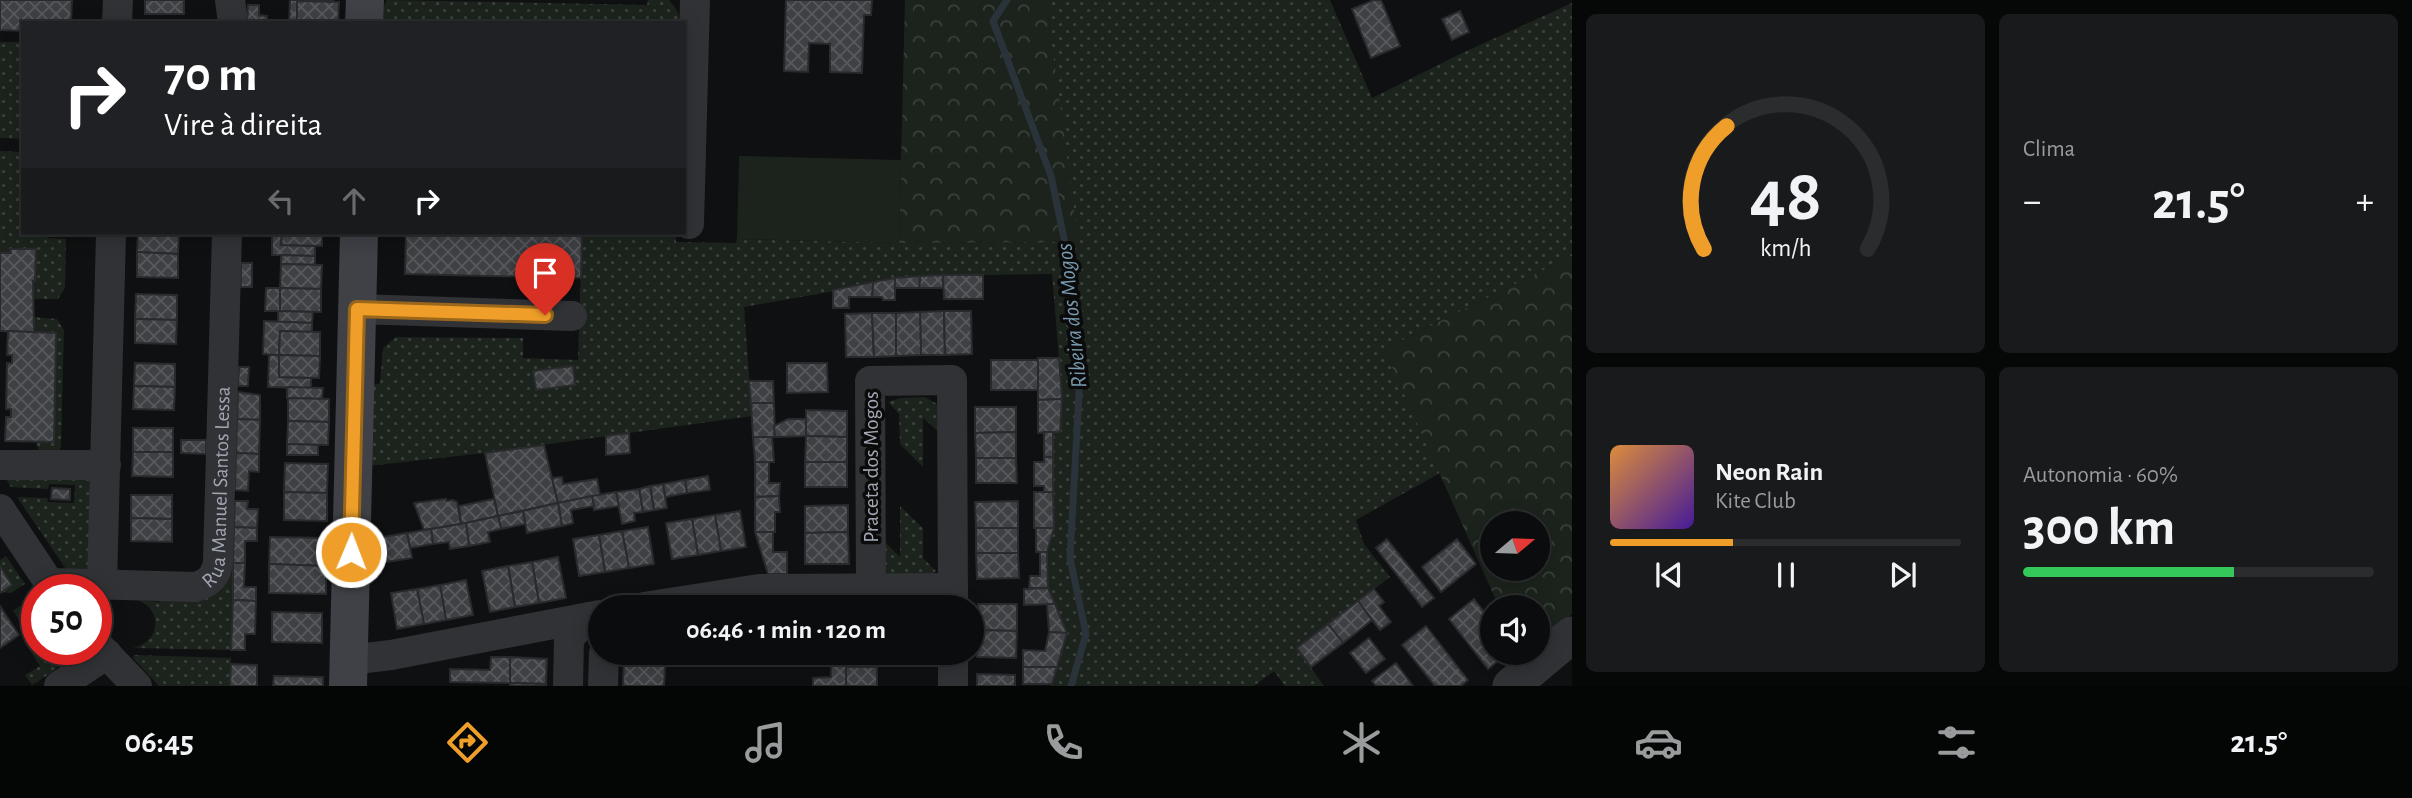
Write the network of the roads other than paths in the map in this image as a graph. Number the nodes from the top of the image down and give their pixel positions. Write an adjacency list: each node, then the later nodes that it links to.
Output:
1 (118, 0): 5 (street)
2 (230, 0): 6 (street)
3 (365, 0): 7 (main road)
4 (695, 0): 8 (street)
5 (117, 21)
6 (233, 21)
7 (364, 21)
8 (689, 224)
9 (111, 235): 15 (street)
10 (227, 235): 19 (street, Rua Manuel Santos Lessa)
11 (359, 235): 12 (main road)
12 (357, 309): 13 (street); 31 (main road)
13 (572, 316)
14 (0, 465): 15 (street)
15 (106, 465): 18 (street)
16 (0, 509): 17 (street)
17 (43, 574)
18 (102, 574)
19 (112, 584)
20 (871, 590): 21 (street); 22 (street); 23 (street, Praceta dos Mogos)
21 (721, 595)
22 (922, 595)
23 (953, 595)
24 (588, 623): 31 (street)
25 (588, 627): 34 (street)
26 (1572, 635): 37 (street)
27 (112, 660): 33 (street)
28 (83, 665): 32 (street)
29 (604, 665): 35 (street)
30 (953, 665): 36 (street)
31 (348, 673)
32 (59, 686)
33 (137, 686)
34 (568, 686)
35 (603, 686)
36 (953, 686)
37 (1511, 686)

